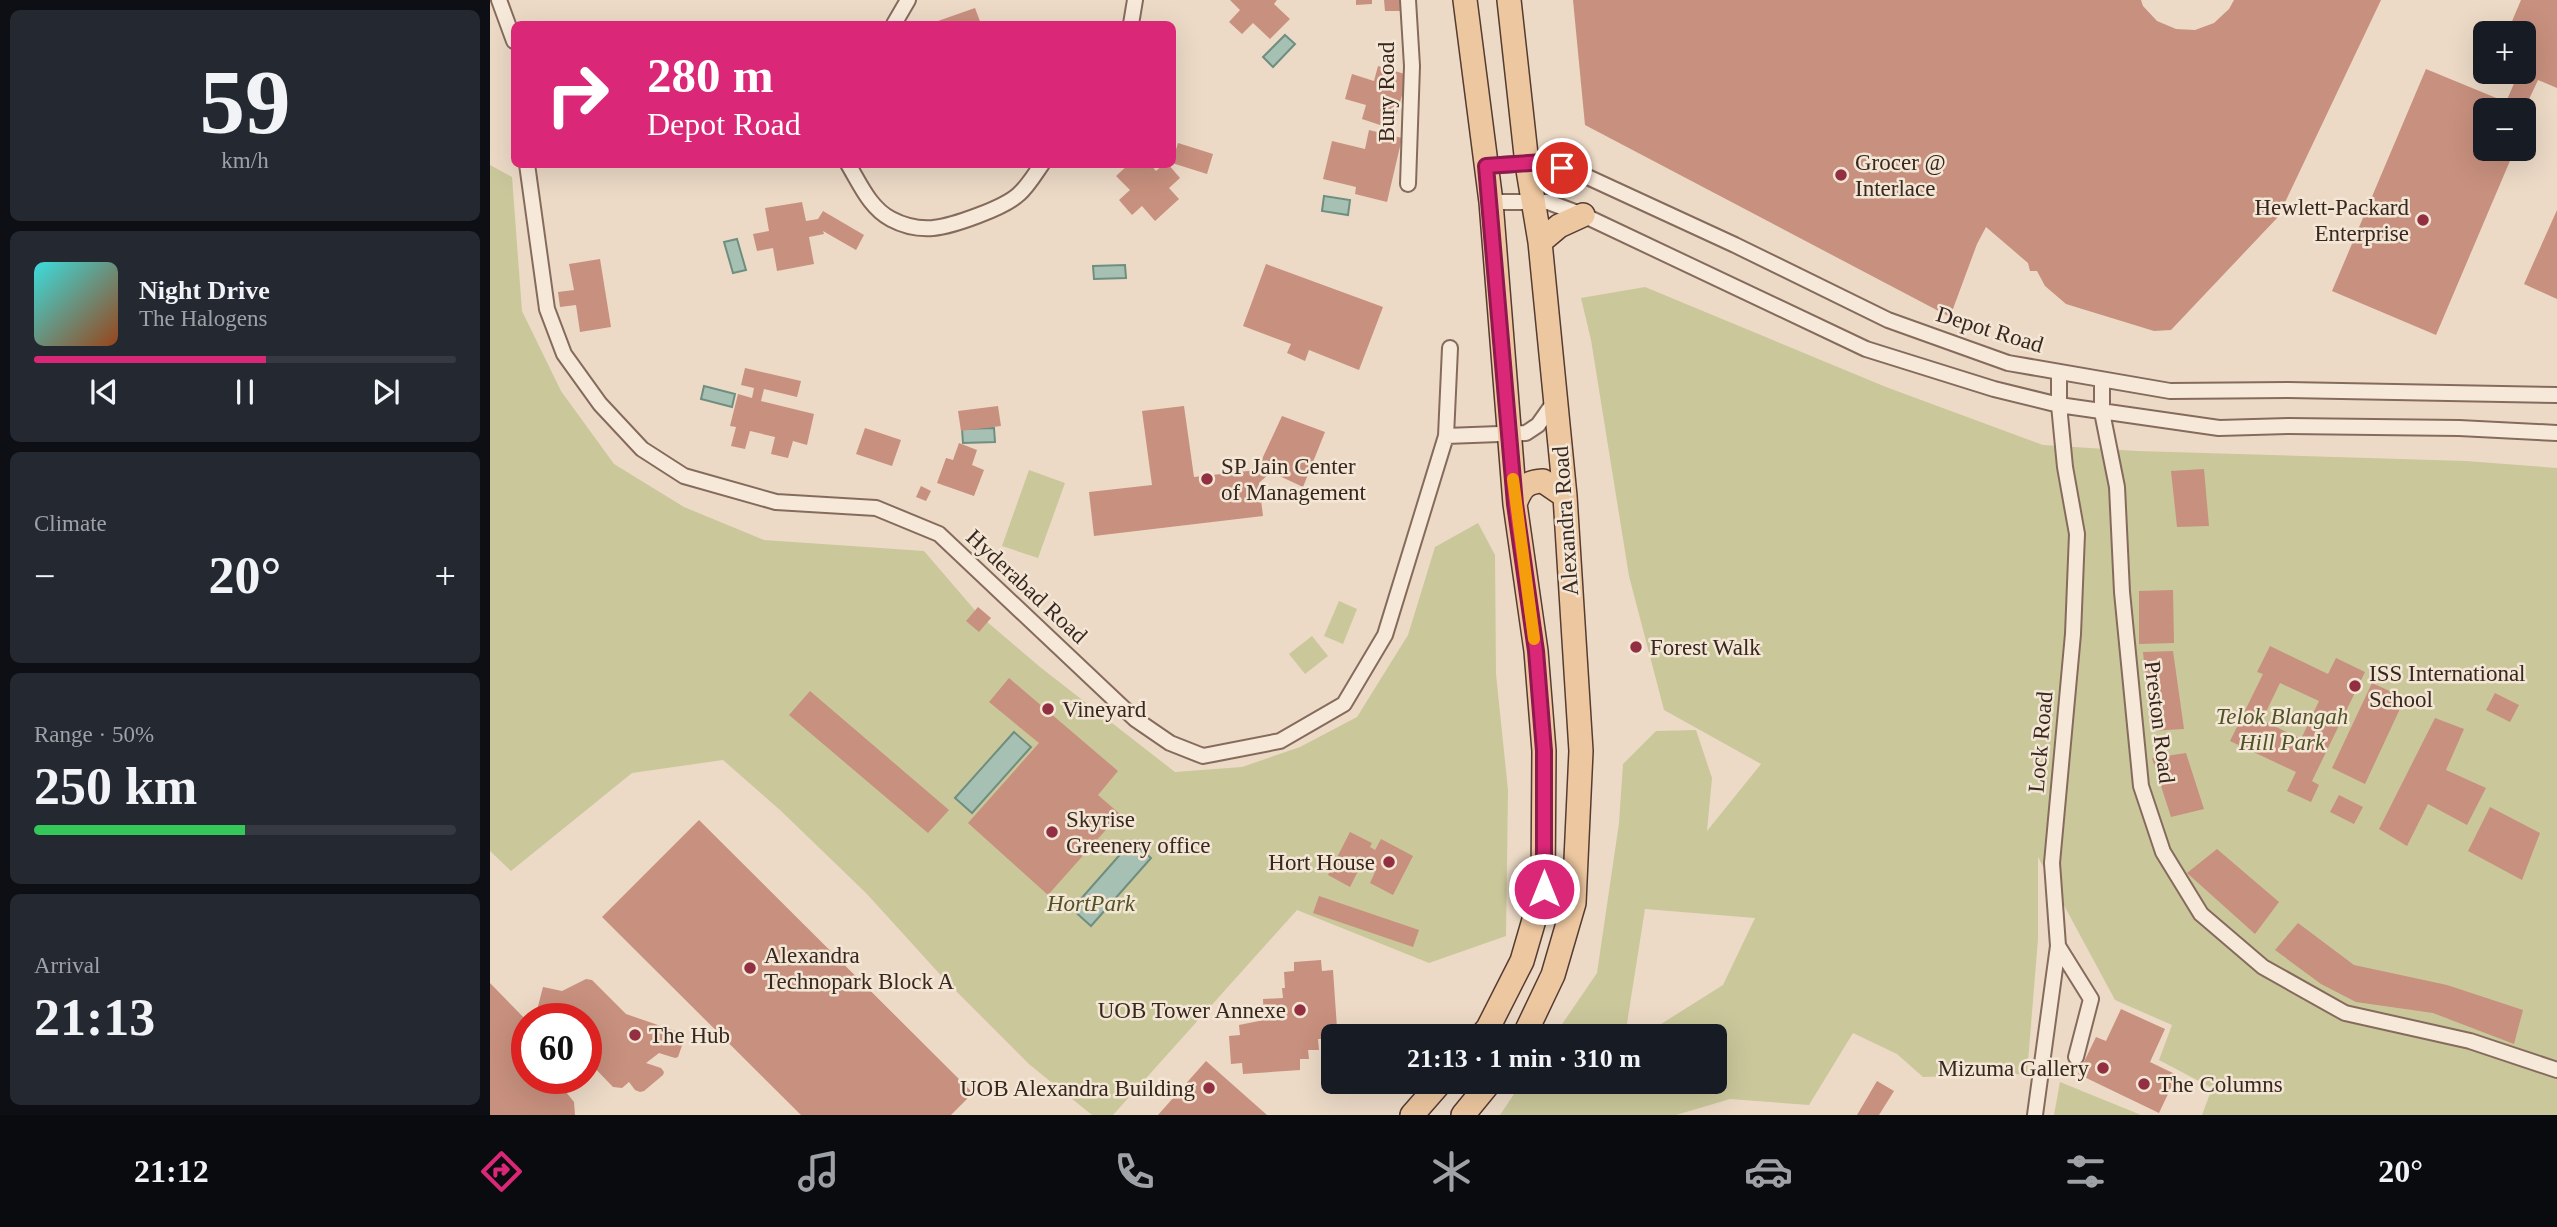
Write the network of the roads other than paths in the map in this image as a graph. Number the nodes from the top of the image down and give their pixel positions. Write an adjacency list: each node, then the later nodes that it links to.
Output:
1 (499, 0): 9 (street)
2 (908, 0): 7 (street)
3 (1135, 0): 8 (street)
4 (1408, 0): 15 (street, Bury Road)
5 (1465, 0): 11 (main road, Alexandra Road)
6 (1509, 0): 10 (main road, Alexandra Road)
7 (896, 21)
8 (1132, 21)
9 (511, 33)
10 (1527, 164): 11 (street, Depot Road); 17 (main road, Alexandra Road); 21 (street, Depot Road)
11 (1486, 166): 16 (main road, Alexandra Road)
12 (528, 168): 29 (street, Hyderabad Road)
13 (850, 168): 14 (street)
14 (1039, 168)
15 (1408, 184)
16 (1491, 202): 17 (street); 27 (main road, Alexandra Road)
17 (1535, 202): 18 (street); 19 (main road, Alexandra Road)
18 (1583, 215): 19 (main road); 25 (street)
19 (1540, 242): 24 (main road, Alexandra Road)
20 (1450, 348): 29 (street, Hyderabad Road)
21 (2059, 373): 22 (street, Depot Road); 25 (street, Lock Road)
22 (2102, 380): 23 (street, Depot Road); 26 (street, Preston Road)
23 (2557, 395)
24 (1556, 400): 27 (street); 30 (main road, Alexandra Road)
25 (2059, 405): 26 (street); 32 (street, Lock Road)
26 (2102, 412): 28 (street); 36 (street, Preston Road)
27 (1509, 433): 29 (street); 31 (main road, Alexandra Road)
28 (2557, 433)
29 (1446, 436)
30 (1565, 496): 31 (main road); 34 (main road, Alexandra Road)
31 (1515, 504): 33 (main road, Alexandra Road)
32 (2058, 946): 35 (street); 41 (street, Lock Road)
33 (1490, 1024)
34 (1530, 1024)
35 (2076, 1057)
36 (2557, 1070)
37 (1430, 1094): 39 (main road)
38 (1480, 1094): 40 (main road)
39 (1412, 1115)
40 (1463, 1115)
41 (2035, 1115)

